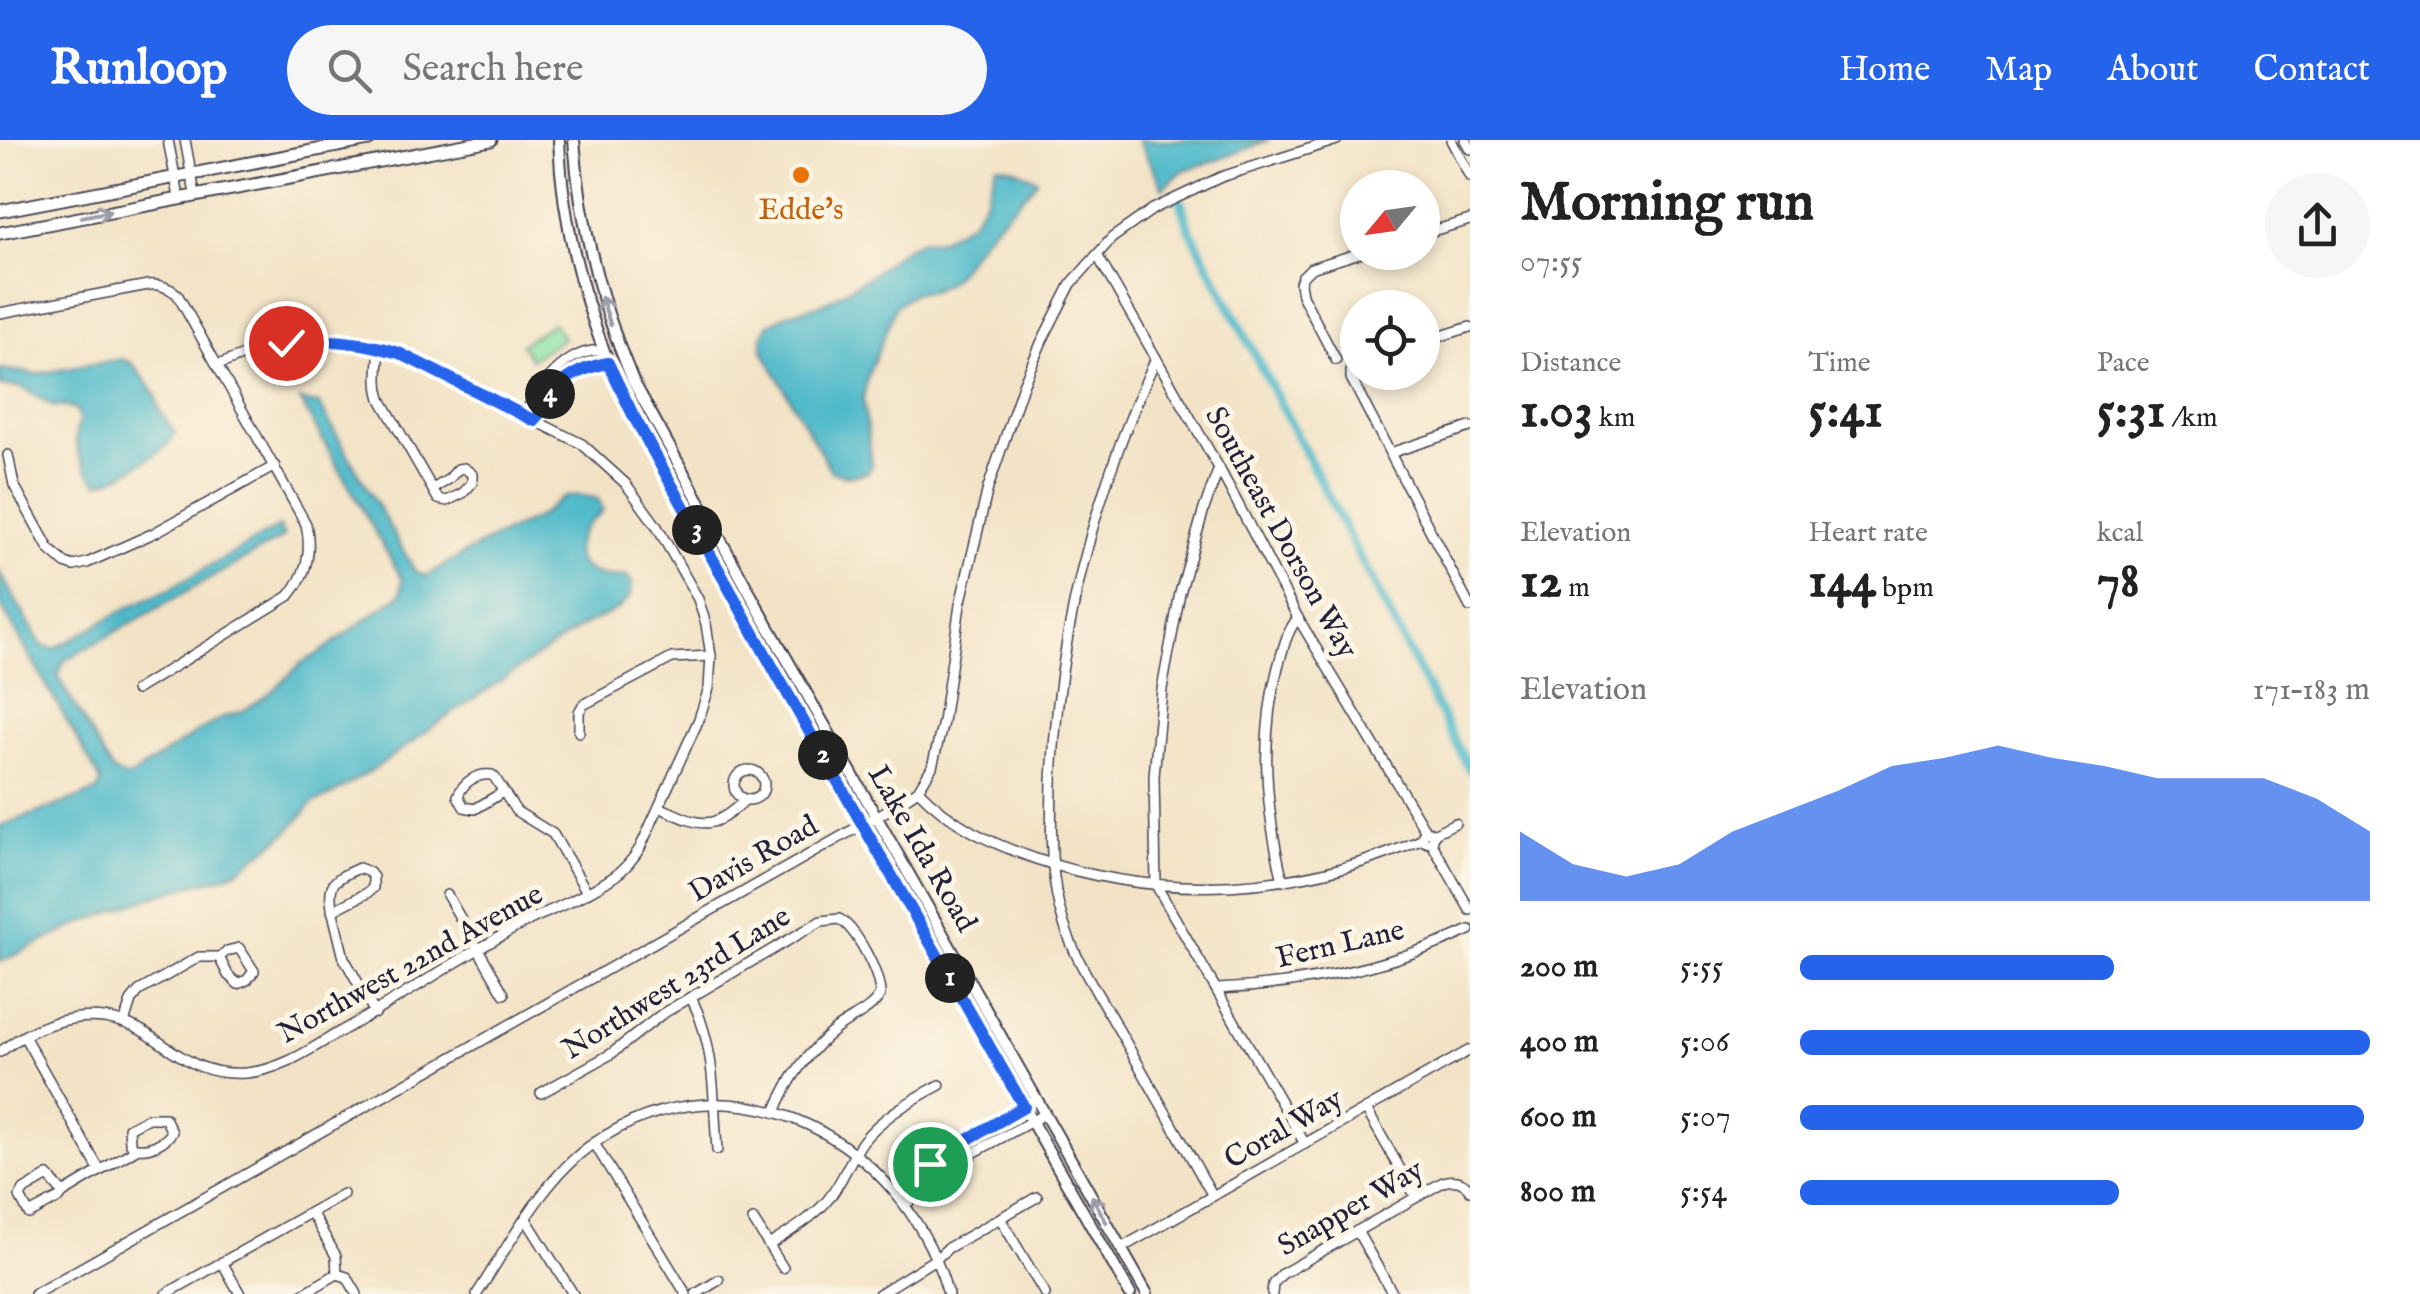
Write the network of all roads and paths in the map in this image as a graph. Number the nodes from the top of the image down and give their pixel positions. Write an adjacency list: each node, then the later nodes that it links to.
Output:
1 (168, 140): 13 (street)
2 (184, 140): 11 (street)
3 (370, 140): 11 (main road)
4 (491, 140): 14 (main road)
5 (558, 140): 26 (street, Lake Ida Road)
6 (574, 140): 31 (street, Lake Ida Road, one-way to 6)
7 (1338, 140): 20 (street)
8 (1451, 140): 12 (street)
9 (1465, 140): 10 (street)
10 (1470, 149)
11 (191, 174): 13 (main road); 14 (street)
12 (1470, 177)
13 (176, 178): 15 (street); 16 (main road)
14 (195, 194): 15 (main road)
15 (180, 198): 19 (main road, one-way to 15)
16 (0, 212)
17 (1470, 220): 18 (street)
18 (1440, 229)
19 (0, 233)
20 (1097, 255): 27 (street, Southeast Dorson Way); 48 (street)
21 (1340, 259): 28 (street)
22 (0, 313): 30 (street)
23 (1470, 327): 24 (street)
24 (1440, 336)
25 (380, 347): 30 (street); 33 (street); 40 (street)
26 (603, 351): 29 (street, Lake Ida Road); 31 (street); 33 (street)
27 (1156, 358): 39 (street, Southeast Dorson Way); 56 (street)
28 (1336, 360)
29 (608, 363): 34 (street); 41 (street, Lake Ida Road)
30 (218, 365): 38 (street)
31 (634, 381): 42 (street, Lake Ida Road)
32 (1357, 390): 36 (street)
33 (524, 416): 34 (street)
34 (535, 421): 45 (street)
35 (1470, 427): 36 (street)
36 (1390, 453): 43 (street)
37 (8, 454): 38 (street)
38 (275, 466): 46 (street)
39 (1219, 468): 44 (street, Southeast Dorson Way); 58 (street)
40 (433, 490): 40 (street)
41 (728, 588): 42 (street); 54 (street, Lake Ida Road)
42 (755, 602): 52 (street, Lake Ida Road)
43 (1469, 602)
44 (1298, 618): 55 (street, Southeast Dorson Way); 57 (street)
45 (711, 656): 47 (street); 51 (street, Northwest 22nd Avenue)
46 (136, 690)
47 (579, 732)
48 (918, 790): 52 (street, Davis Road); 56 (street)
49 (504, 792): 49 (street); 59 (street)
50 (746, 799): 51 (street)
51 (660, 807): 59 (street, Northwest 22nd Avenue)
52 (877, 816): 54 (street, Davis Road); 76 (street, Lake Ida Road)
53 (1455, 822): 55 (street)
54 (862, 825): 78 (street, Lake Ida Road); 110 (street, Davis Road)
55 (1428, 837): 57 (street); 61 (street, Southeast Dorson Way)
56 (1053, 864): 58 (street); 93 (street)
57 (1284, 881): 58 (street)
58 (1156, 885): 66 (street)
59 (586, 892): 64 (street, Northwest 22nd Avenue)
60 (447, 895): 64 (street)
61 (1470, 910)
62 (332, 911): 62 (street); 69 (street)
63 (1470, 930): 66 (street, Fern Lane)
64 (479, 949): 67 (street); 69 (street, Northwest 22nd Avenue)
65 (220, 956): 70 (street)
66 (1218, 989): 84 (street)
67 (504, 994)
68 (691, 997): 75 (street, Northwest 23rd Lane); 77 (street); 80 (street, Northwest 23rd Lane)
69 (375, 1012): 70 (street, Northwest 22nd Avenue)
70 (124, 1023): 71 (street, Northwest 22nd Avenue)
71 (24, 1036): 73 (street, Northwest 22nd Avenue); 88 (street)
72 (1470, 1050): 79 (street, Coral Way)
73 (0, 1052)
74 (940, 1085): 87 (street)
75 (541, 1093)
76 (1037, 1100): 78 (street); 81 (street, Lake Ida Road)
77 (714, 1104): 80 (street); 83 (street); 86 (street)
78 (1024, 1107): 82 (street, Lake Ida Road); 90 (street)
79 (1366, 1110): 84 (street, Coral Way); 95 (street)
80 (775, 1112): 87 (street)
81 (1045, 1114): 82 (street); 103 (street, Lake Ida Road, one-way to 81)
82 (1032, 1121): 96 (street); 122 (street, Lake Ida Road)
83 (594, 1142): 99 (street); 117 (street)
84 (1305, 1144): 93 (street, Coral Way)
85 (135, 1150): 85 (street); 88 (street)
86 (717, 1150)
87 (855, 1154): 90 (street); 102 (street)
88 (100, 1171): 91 (street)
89 (1466, 1186): 95 (street, Snapper Way)
90 (896, 1191): 96 (street)
91 (62, 1193): 91 (street)
92 (342, 1194): 97 (street)
93 (1214, 1196): 103 (street, Coral Way)
94 (1037, 1198): 98 (street)
95 (1416, 1198): 101 (street, Snapper Way)
96 (906, 1204): 104 (street)
97 (311, 1212): 105 (street); 107 (street)
98 (1000, 1218): 104 (street); 121 (street)
99 (526, 1220): 115 (street); 116 (street)
100 (753, 1220): 102 (street)
101 (1357, 1231): 109 (street, Snapper Way); 124 (street)
102 (769, 1245): 106 (street)
103 (1121, 1248): 123 (street, Lake Ida Road)
104 (936, 1258): 119 (street); 120 (street)
105 (222, 1262): 111 (street); 112 (street)
106 (783, 1268)
107 (337, 1274): 113 (street); 114 (street)
108 (719, 1280): 118 (street)
109 (1272, 1292)
110 (35, 1294)
111 (166, 1294)
112 (240, 1294)
113 (302, 1294)
114 (357, 1294)
115 (477, 1294)
116 (573, 1294)
117 (686, 1294)
118 (696, 1294)
119 (880, 1294)
120 (948, 1294)
121 (1045, 1294)
122 (1130, 1294)
123 (1147, 1294)
124 (1393, 1294)

